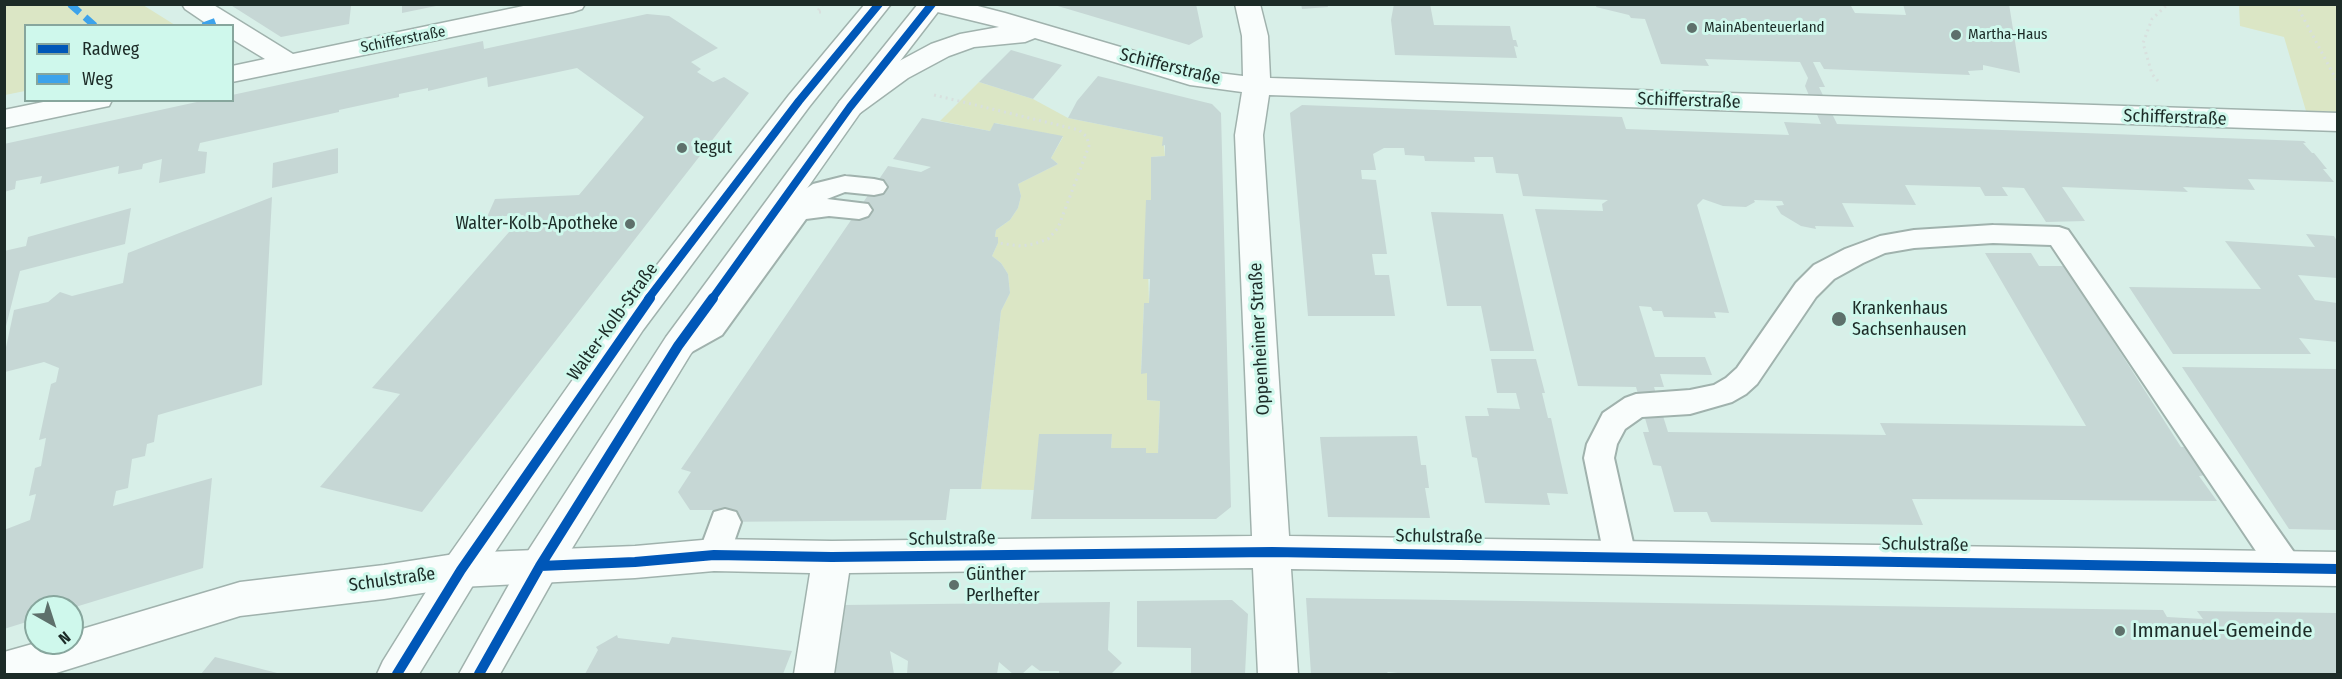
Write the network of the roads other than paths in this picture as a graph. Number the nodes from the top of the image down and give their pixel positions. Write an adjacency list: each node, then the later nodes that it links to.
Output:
1 (194, 4): 6 (street)
2 (573, 4): 9 (street, Schifferstraße)
3 (879, 4): 26 (street, Walter-Kolb-Straße)
4 (933, 4): 8 (street, Schifferstraße); 13 (street)
5 (1247, 4): 11 (street, Oppenheimer Straße)
6 (225, 24)
7 (234, 29): 9 (street)
8 (1048, 33): 11 (street, Schifferstraße); 13 (street, Schifferstraße)
9 (288, 62): 10 (street, Schifferstraße)
10 (234, 74)
11 (1257, 86): 15 (street, Schifferstraße); 20 (street, Oppenheimer Straße)
12 (89, 102): 14 (street)
13 (850, 107): 19 (street)
14 (4, 119)
15 (2337, 122)
16 (874, 188): 18 (lane)
17 (859, 210): 18 (lane)
18 (798, 212): 19 (lane)
19 (678, 346): 23 (street)
20 (1272, 552): 21 (street, Schulstraße); 22 (street, Schulstraße); 31 (street, Oppenheimer Straße)
21 (1620, 556): 24 (street, Schulstraße); 24 (lane)
22 (832, 557): 23 (street, Schulstraße); 30 (street)
23 (540, 566): 26 (street, Schulstraße); 29 (street)
24 (2286, 568): 25 (street, Schulstraße)
25 (2337, 569)
26 (461, 570): 27 (street, Schulstraße); 28 (street, Walter-Kolb-Straße)
27 (4, 671)
28 (397, 675)
29 (478, 675)
30 (814, 675)
31 (1278, 675)

